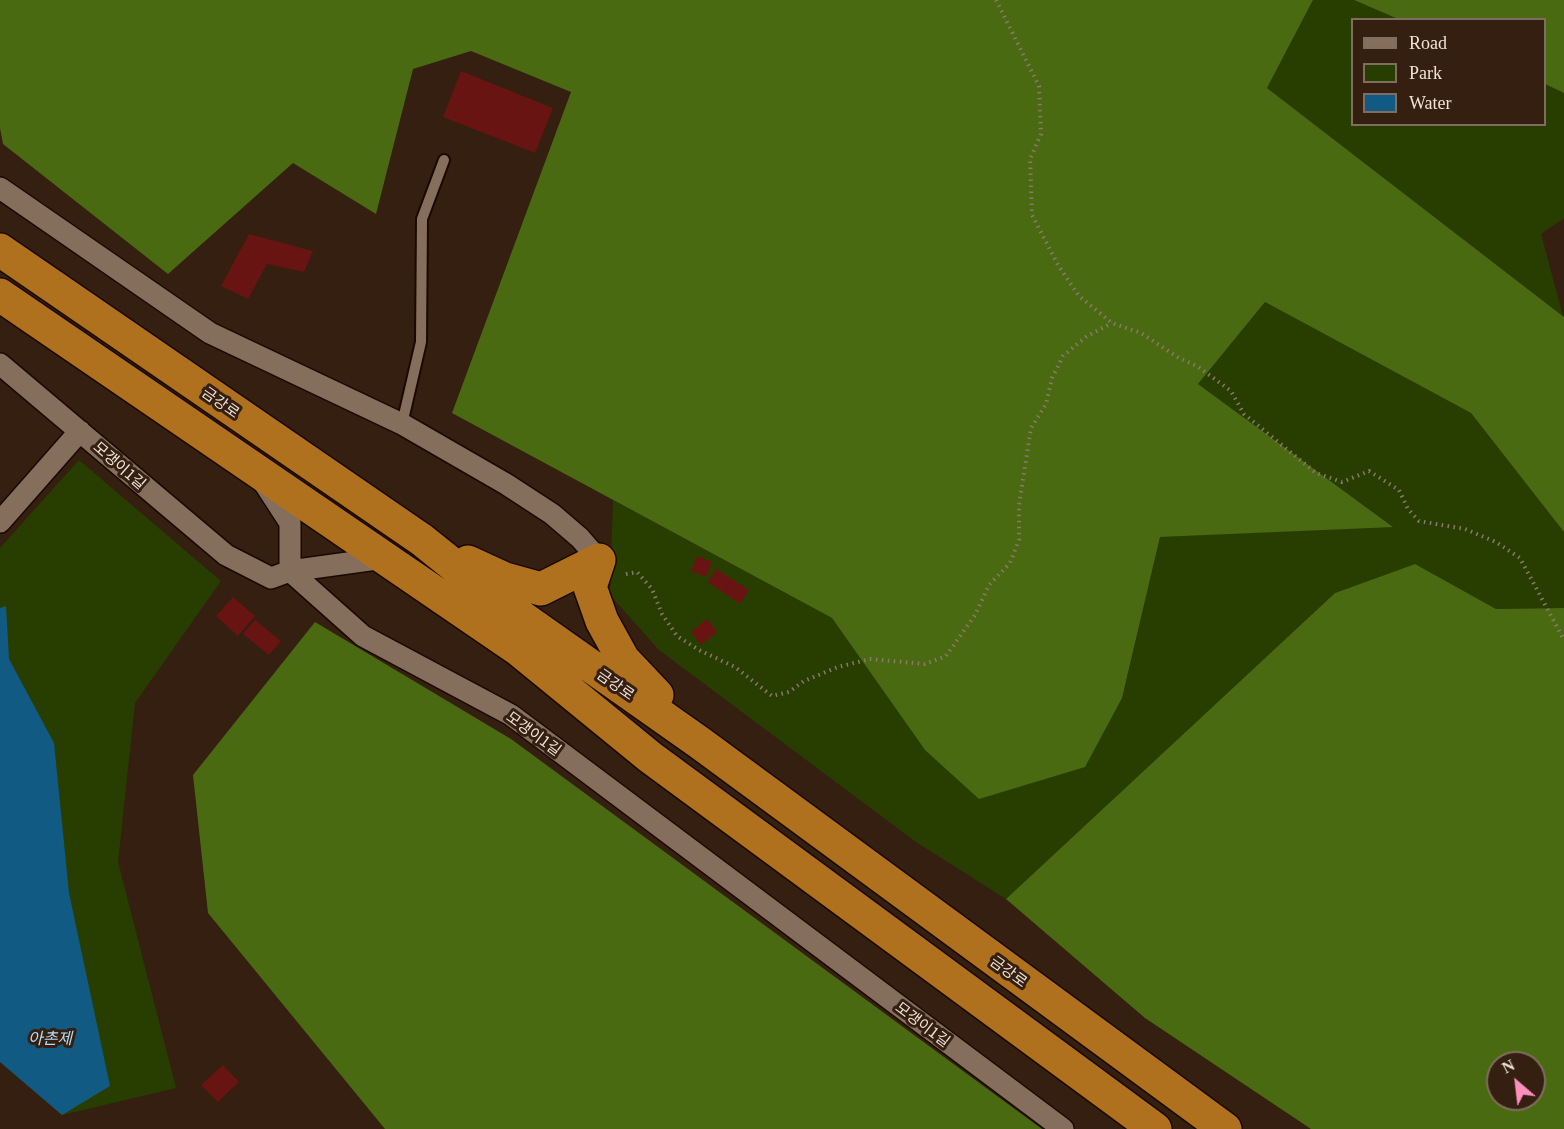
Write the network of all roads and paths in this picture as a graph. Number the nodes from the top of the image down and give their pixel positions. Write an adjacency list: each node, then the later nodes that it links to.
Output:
1 (996, 0): 6 (path)
2 (444, 160): 8 (lane)
3 (0, 188): 8 (street)
4 (0, 250): 12 (highway, 금강로)
5 (0, 296): 10 (highway)
6 (1112, 323): 15 (path); 16 (path)
7 (0, 363): 9 (street, 모갱이1길)
8 (402, 424): 15 (street)
9 (80, 431): 11 (street); 14 (street, 모갱이1길)
10 (256, 470): 13 (highway); 14 (street)
11 (0, 522)
12 (422, 540): 15 (highway); 17 (highway, 금강로)
13 (384, 558): 14 (street); 19 (highway)
14 (290, 571): 20 (street, 모갱이1길)
15 (594, 574): 17 (highway)
16 (1564, 640)
17 (700, 743): 18 (highway, 금강로)
18 (1184, 1100): 21 (highway, 금강로); 22 (highway)
19 (1148, 1125)
20 (1063, 1129)
21 (1225, 1129)
22 (1243, 1129)

